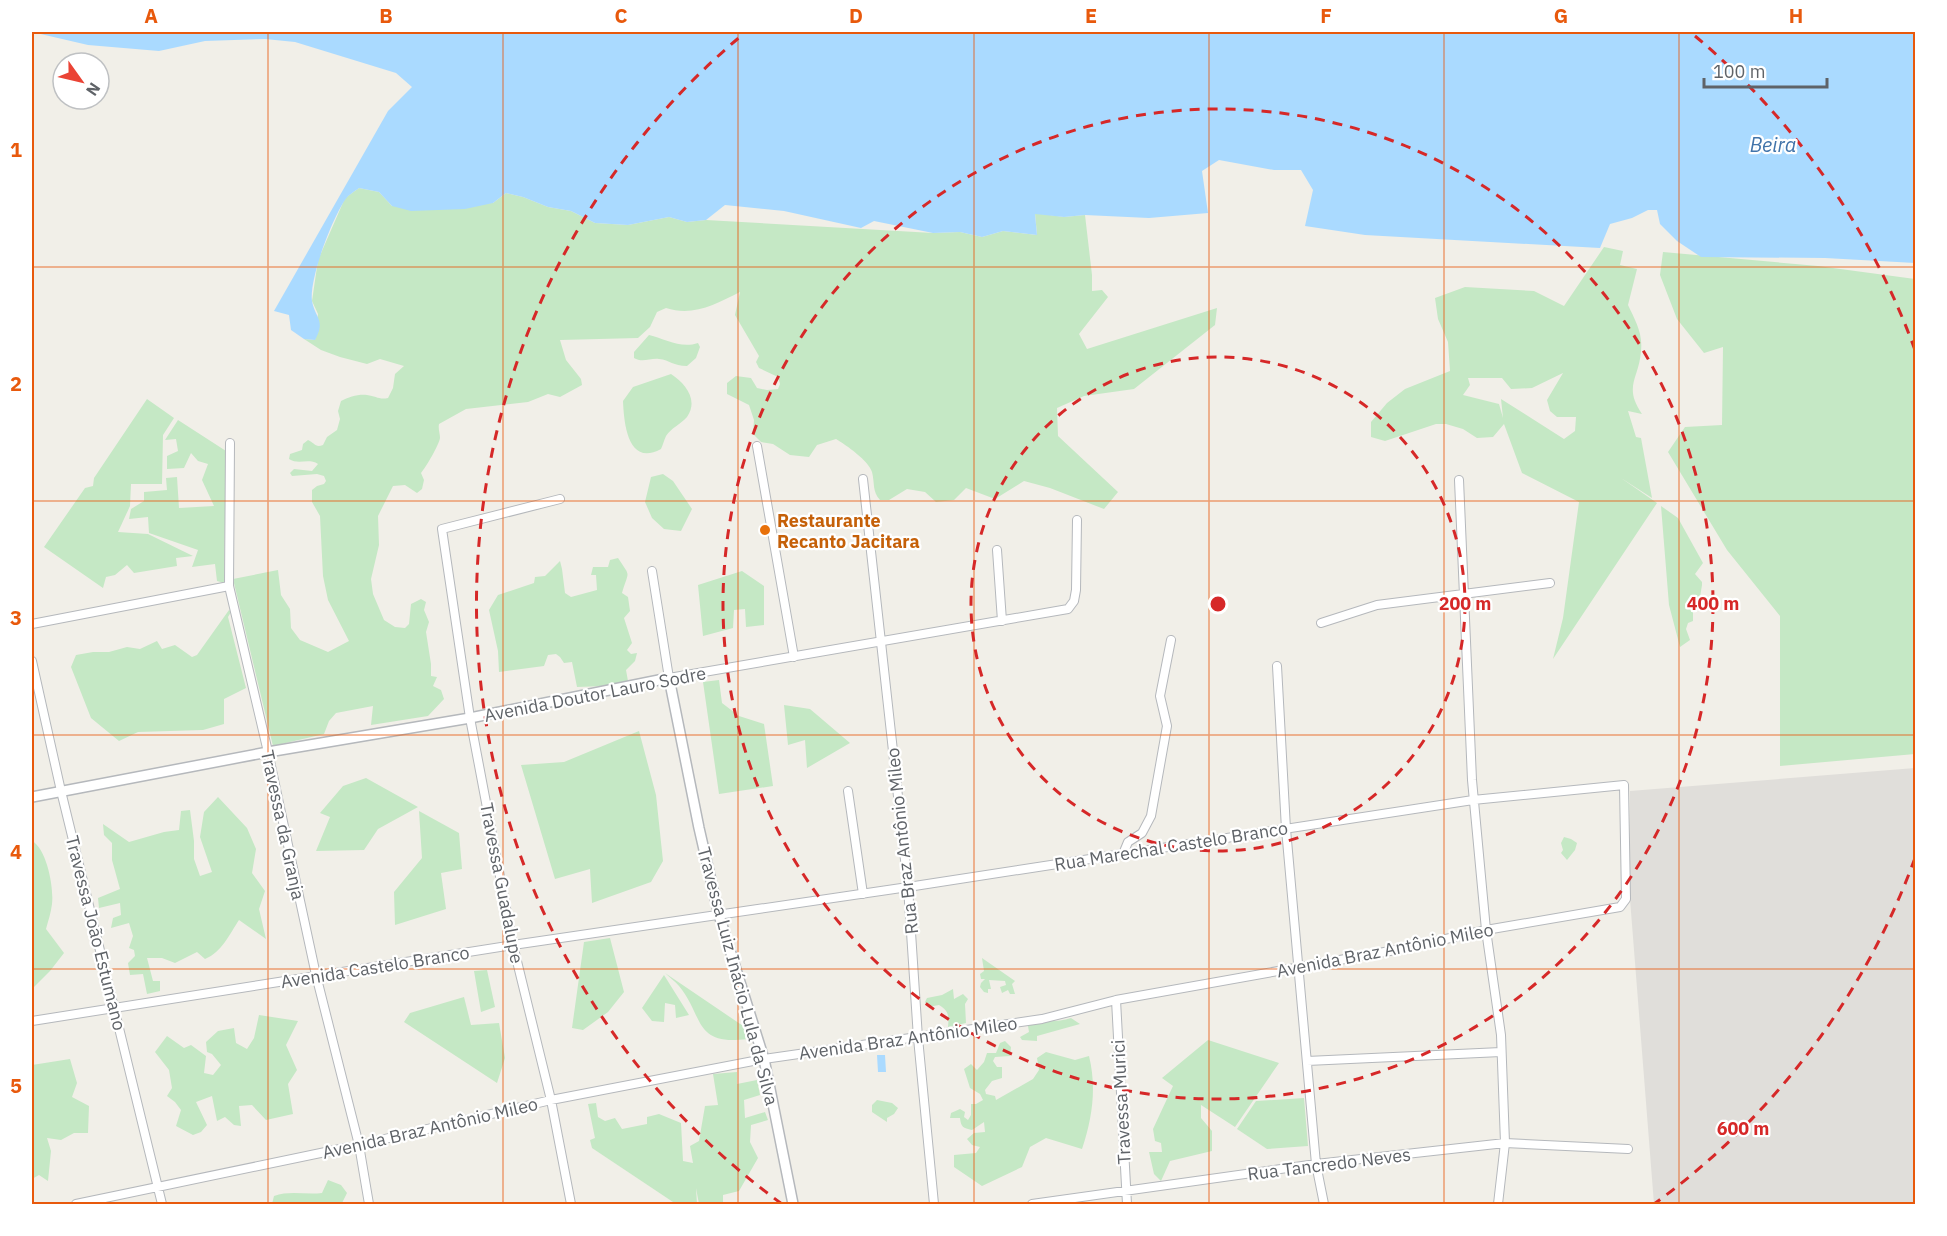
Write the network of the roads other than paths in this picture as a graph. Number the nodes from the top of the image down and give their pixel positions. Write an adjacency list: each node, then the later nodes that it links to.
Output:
1 (230, 443): 10 (street, Travessa da Granja)
2 (757, 446): 17 (street)
3 (863, 479): 16 (street, Rua Braz Antônio Mileo)
4 (1459, 480): 11 (street)
5 (560, 499): 21 (street, Travessa Guadalupe)
6 (1077, 520): 12 (street, Avenida Doutor Lauro Sodre)
7 (996, 550): 12 (street)
8 (652, 571): 20 (street, Travessa Luiz Inácio Lula da Silva)
9 (1550, 583): 11 (street)
10 (229, 586): 14 (street); 22 (street, Travessa da Granja)
11 (1462, 594): 13 (street); 27 (street)
12 (1002, 621): 16 (street, Avenida Doutor Lauro Sodre)
13 (1321, 623)
14 (32, 624)
15 (1171, 640): 29 (street)
16 (880, 642): 17 (street, Avenida Doutor Lauro Sodre); 30 (street, Rua Braz Antônio Mileo)
17 (794, 657): 20 (street, Avenida Doutor Lauro Sodre)
18 (32, 661): 24 (street, Travessa João Estumano)
19 (1277, 666): 28 (street)
20 (669, 678): 21 (street, Avenida Doutor Lauro Sodre); 32 (street, Travessa Luiz Inácio Lula da Silva)
21 (470, 718): 22 (street, Avenida Doutor Lauro Sodre); 34 (street, Travessa Guadalupe)
22 (268, 752): 24 (street, Avenida Doutor Lauro Sodre); 36 (street, Travessa da Granja)
23 (1624, 785): 27 (street, Rua Marechal Castelo Branco); 33 (street, Avenida Braz Antônio Mileo)
24 (61, 791): 26 (street, Avenida Doutor Lauro Sodre); 38 (street, Travessa João Estumano)
25 (848, 791): 31 (street)
26 (32, 797)
27 (1473, 800): 28 (street, Rua Marechal Castelo Branco); 33 (street)
28 (1286, 829): 29 (street, Rua Marechal Castelo Branco); 35 (street)
29 (1124, 854): 30 (street, Rua Marechal Castelo Branco)
30 (908, 887): 31 (street, Rua Marechal Castelo Branco); 40 (street, Rua Braz Antônio Mileo)
31 (863, 894): 32 (street, Rua Marechal Castelo Branco)
32 (719, 915): 34 (street, Avenida Castelo Branco); 42 (street, Travessa Luiz Inácio Lula da Silva)
33 (1486, 930): 35 (street, Avenida Braz Antônio Mileo); 41 (street)
34 (513, 945): 36 (street, Avenida Castelo Branco); 44 (street, Travessa Guadalupe)
35 (1298, 967): 37 (street, Avenida Braz Antônio Mileo); 43 (street)
36 (316, 975): 38 (street, Avenida Castelo Branco); 46 (street, Travessa da Granja)
37 (1116, 1000): 40 (street, Avenida Braz Antônio Mileo); 50 (street, Travessa Murici)
38 (115, 1008): 39 (street, Avenida Castelo Branco); 49 (street, Travessa João Estumano)
39 (32, 1021)
40 (918, 1038): 42 (street, Avenida Braz Antônio Mileo); 56 (street, Rua Braz Antônio Mileo)
41 (1501, 1052): 43 (street); 45 (street)
42 (764, 1059): 44 (street, Avenida Braz Antônio Mileo); 55 (street, Travessa Luiz Inácio Lula da Silva)
43 (1307, 1061): 48 (street)
44 (550, 1100): 46 (street, Avenida Braz Antônio Mileo); 54 (street, Travessa Guadalupe)
45 (1504, 1143): 47 (street, Rua Tancredo Neves); 48 (street, Rua Tancredo Neves); 60 (street)
46 (359, 1145): 49 (street, Avenida Braz Antônio Mileo); 53 (street, Travessa da Granja)
47 (1628, 1149)
48 (1316, 1164): 50 (street, Rua Tancredo Neves); 59 (street)
49 (159, 1188): 51 (street, Avenida Braz Antônio Mileo); 52 (street, Travessa João Estumano)
50 (1125, 1191): 57 (street, Rua Tancredo Neves); 58 (street, Travessa Murici)
51 (76, 1204)
52 (162, 1204)
53 (369, 1204)
54 (570, 1204)
55 (794, 1204)
56 (934, 1204)
57 (1032, 1204)
58 (1127, 1204)
59 (1324, 1204)
60 (1498, 1204)

